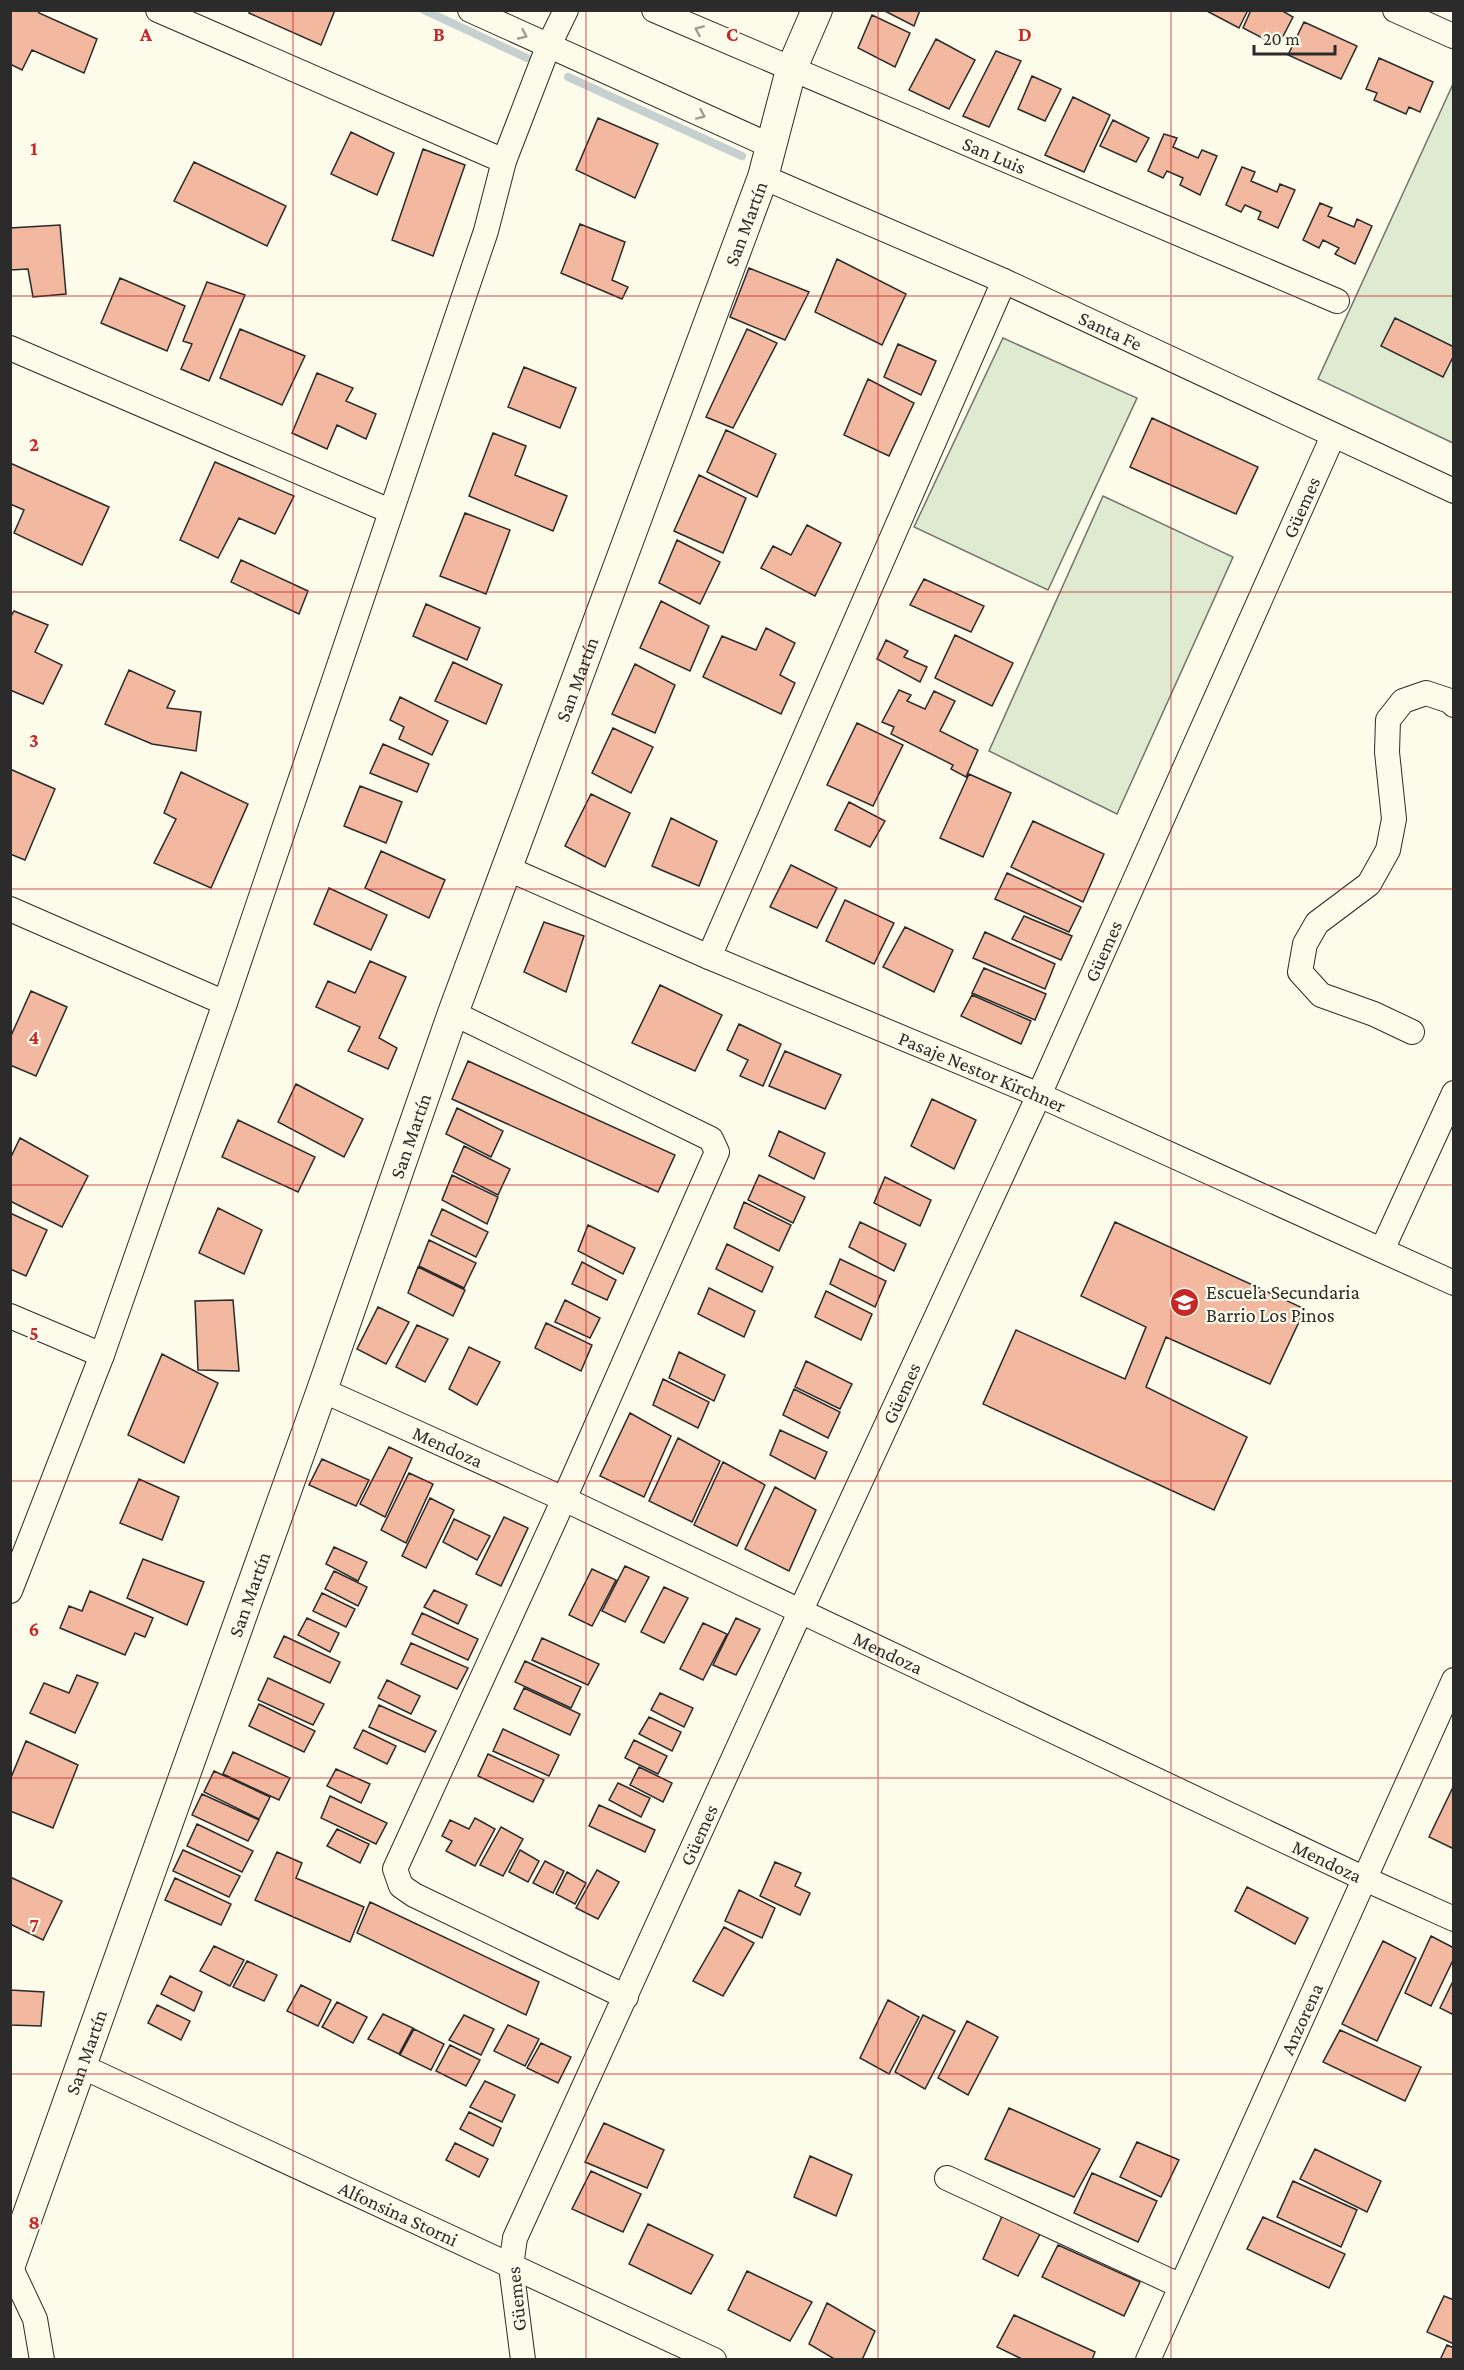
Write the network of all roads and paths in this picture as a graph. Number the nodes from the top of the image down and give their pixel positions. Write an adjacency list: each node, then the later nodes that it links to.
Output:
1 (158, 10): 11 (street)
2 (470, 10): 8 (street, one-way to 8)
3 (566, 10): 8 (street)
4 (654, 10): 9 (street, San Luis, one-way to 4)
5 (817, 10): 9 (street, San Martín)
6 (1395, 10): 7 (street)
7 (1453, 36)
8 (548, 47): 10 (street, one-way to 10); 11 (street)
9 (791, 70): 10 (street, San Martín); 14 (street, San Luis)
10 (771, 146): 12 (street, San Martín)
11 (504, 161): 18 (street)
12 (762, 177): 13 (street, Santa Fe); 20 (street, San Martín)
13 (1004, 281): 16 (street, Santa Fe); 22 (street)
14 (1337, 301)
15 (10, 348): 18 (street)
16 (1333, 436): 17 (street, Santa Fe); 27 (street, Güemes)
17 (1454, 491)
18 (390, 511): 23 (street)
19 (1454, 705): 25 (street)
20 (506, 868): 22 (street, Pasaje Nestor Kirchner); 24 (street, San Martín)
21 (10, 909): 23 (street)
22 (709, 957): 27 (street, Pasaje Nestor Kirchner)
23 (225, 1003): 31 (street)
24 (453, 1013): 32 (street, San Martín); 33 (street)
25 (1412, 1032)
26 (1454, 1093): 28 (street)
27 (1039, 1095): 28 (street, Pasaje Nestor Kirchner); 35 (street, Güemes)
28 (1382, 1251): 29 (street, Pasaje Nestor Kirchner)
29 (1454, 1283)
30 (10, 1316): 31 (street)
31 (102, 1355): 34 (street)
32 (322, 1390): 33 (street, Mendoza); 40 (street, San Martín)
33 (564, 1499): 35 (street, Mendoza); 39 (street)
34 (10, 1590)
35 (801, 1610): 37 (street, Mendoza); 39 (street, Güemes)
36 (1454, 1680): 37 (street, Anzorena)
37 (1365, 1879): 38 (street, Mendoza); 44 (street, Anzorena)
38 (1454, 1919)
39 (626, 1997): 43 (street, Güemes)
40 (81, 2066): 42 (street, San Martín); 43 (street, Alfonsina Storni)
41 (947, 2178): 44 (street)
42 (10, 2265): 45 (street)
43 (511, 2266): 46 (street, Güemes); 47 (street, Alfonsina Storni)
44 (1181, 2286): 48 (street, Anzorena)
45 (42, 2360)
46 (523, 2360)
47 (714, 2360)
48 (1148, 2360)

